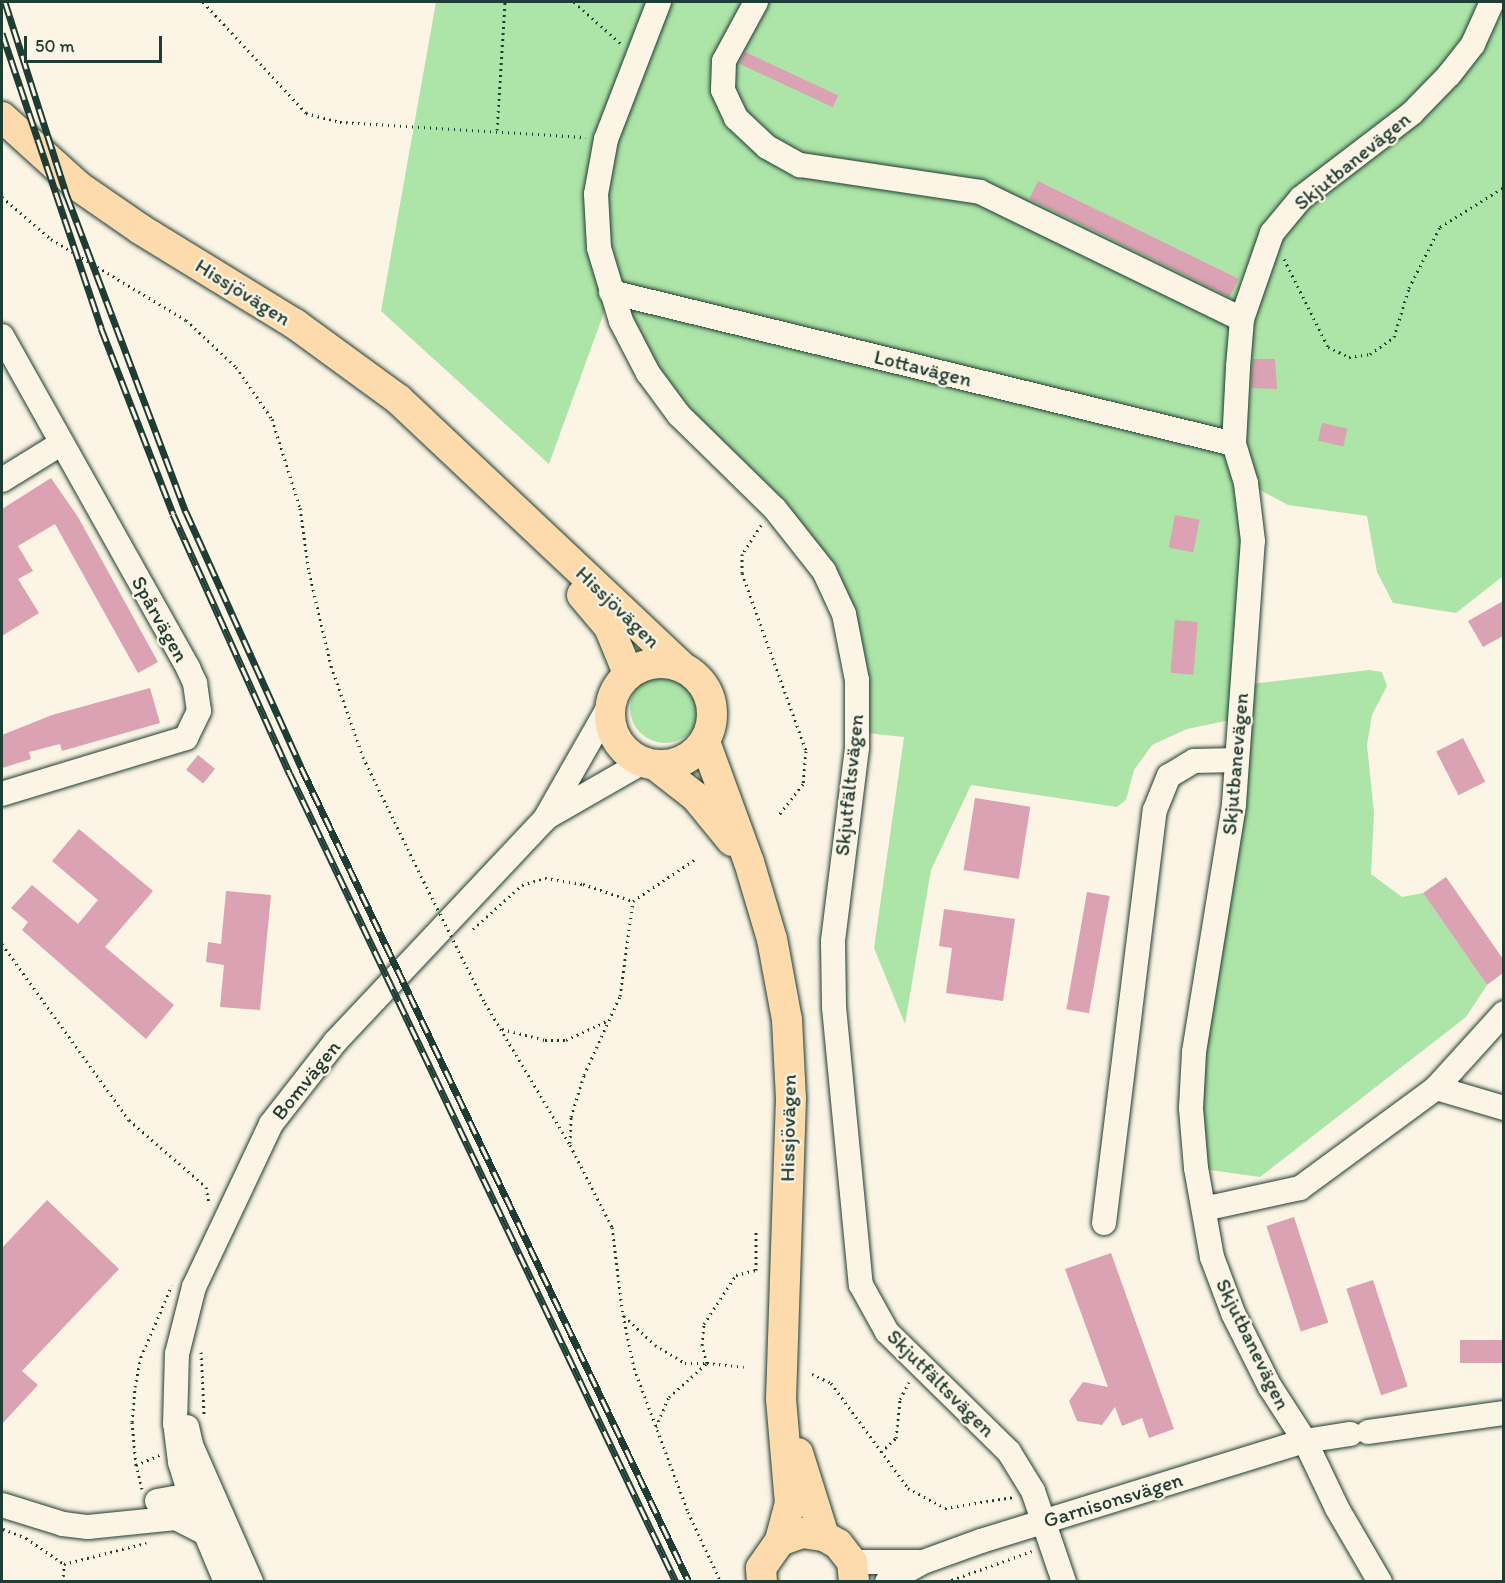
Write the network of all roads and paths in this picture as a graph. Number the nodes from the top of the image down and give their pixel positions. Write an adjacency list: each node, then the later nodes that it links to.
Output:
1 (203, 2): 9 (path)
2 (505, 2): 9 (path)
3 (574, 2): 7 (path)
4 (659, 2): 7 (street, Skjutfältsvägen)
5 (756, 2): 15 (street)
6 (1492, 2): 13 (street, Skjutbanevägen)
7 (637, 58): 10 (street, Skjutfältsvägen)
8 (2, 117): 19 (main road, Hissjövägen)
9 (497, 130): 10 (path)
10 (606, 139): 14 (street, Skjutfältsvägen)
11 (1503, 187): 13 (path)
12 (2, 197): 38 (path, bridge)
13 (1272, 233): 15 (street, Skjutbanevägen)
14 (611, 292): 18 (street, Lottavägen); 21 (street, Skjutfältsvägen)
15 (1242, 319): 18 (street, Skjutbanevägen)
16 (2, 336): 17 (street, Spårvägen)
17 (62, 443): 20 (street); 28 (street, Spårvägen)
18 (1234, 444): 26 (street, Skjutbanevägen)
19 (479, 474): 22 (main road, Hissjövägen); 23 (main road, Hissjövägen)
20 (2, 480)
21 (775, 509): 29 (path); 50 (street, Skjutfältsvägen)
22 (680, 665): 23 (main road); 25 (main road)
23 (628, 673): 24 (main road)
24 (609, 707): 27 (main road); 30 (street, Bomvägen)
25 (705, 742): 27 (main road); 32 (main road, Hissjövägen)
26 (1237, 760): 43 (street, Skjutbanevägen); 44 (street)
27 (649, 764): 30 (street, Bomvägen); 32 (main road, Hissjövägen)
28 (2, 794)
29 (777, 816)
30 (545, 819): 59 (street, Bomvägen)
31 (697, 858): 33 (path)
32 (749, 862): 53 (main road, Hissjövägen)
33 (633, 901): 35 (path); 37 (path)
34 (2, 944): 42 (path)
35 (449, 954)
36 (1503, 1012): 39 (street)
37 (610, 1019): 38 (path); 41 (path)
38 (500, 1029): 41 (path)
39 (1436, 1088): 40 (street); 43 (street)
40 (1503, 1108)
41 (570, 1145): 47 (path)
42 (210, 1208)
43 (1204, 1209): 57 (street, Skjutbanevägen)
44 (1104, 1223)
45 (756, 1230): 49 (path)
46 (176, 1278): 60 (path)
47 (622, 1315): 49 (path); 56 (path)
48 (202, 1344): 55 (path)
49 (707, 1363): 51 (path); 56 (path)
50 (918, 1364): 58 (path); 61 (street, Skjutfältsvägen)
51 (744, 1367)
52 (812, 1374): 58 (path)
53 (781, 1399): 68 (main road, Hissjövägen); 69 (main road, Hissjövägen)
54 (1503, 1413): 57 (street, Garnisonsvägen)
55 (205, 1418)
56 (656, 1428): 78 (path)
57 (1305, 1441): 65 (street, Garnisonsvägen); 83 (street, Skjutbanevägen)
58 (881, 1452): 61 (path)
59 (184, 1455): 60 (path); 62 (street, Bomvägen); 64 (street); 77 (street, Bomvägen)
60 (136, 1465): 64 (path)
61 (1034, 1491): 65 (street, Skjutfältsvägen)
62 (193, 1498): 64 (street); 67 (street, Bomvägen); 76 (street, Bomvägen)
63 (2, 1505): 64 (street)
64 (155, 1511): 67 (street); 72 (path)
65 (1044, 1522): 70 (street, Skjutfältsvägen); 71 (street, Garnisonsvägen)
66 (2, 1529): 72 (path)
67 (205, 1533): 75 (street, Bomvägen)
68 (824, 1536): 69 (main road); 73 (main road)
69 (780, 1541): 79 (main road)
70 (1051, 1545): 81 (path); 82 (street, Skjutfältsvägen)
71 (923, 1562): 73 (street, Garnisonsvägen); 80 (street, Garnisonsvägen)
72 (64, 1564): 74 (path)
73 (853, 1572)
74 (63, 1581)
75 (226, 1581)
76 (241, 1581)
77 (251, 1581)
78 (721, 1581)
79 (762, 1581)
80 (887, 1581)
81 (946, 1581)
82 (1064, 1581)
83 (1380, 1581)

